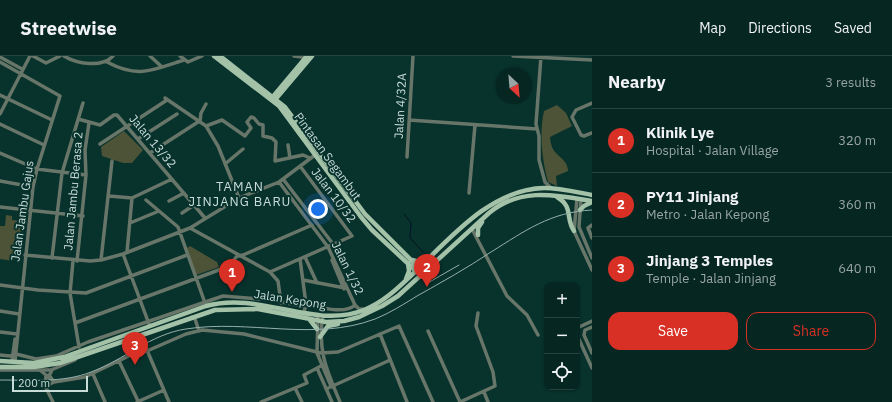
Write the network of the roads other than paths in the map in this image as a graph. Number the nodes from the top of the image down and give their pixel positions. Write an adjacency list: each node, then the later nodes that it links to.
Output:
1 (31, 56): 14 (street); 24 (street)
2 (64, 56): 22 (street)
3 (113, 56): 22 (street)
4 (150, 56): 23 (street)
5 (180, 56): 19 (street)
6 (202, 56): 19 (street)
7 (214, 56): 30 (main road, Pintasan Segambut)
8 (220, 56): 26 (main road, Pintasan Segambut)
9 (294, 56): 17 (street)
10 (312, 56): 17 (main road)
11 (413, 56): 39 (street, Jalan 4/32A)
12 (513, 56): 15 (street)
13 (0, 57): 24 (street)
14 (58, 57)
15 (541, 57): 16 (street); 46 (street)
16 (552, 57): 18 (street)
17 (305, 58): 27 (main road)
18 (584, 58): 20 (street)
19 (184, 60): 23 (street)
20 (592, 60)
21 (0, 62): 25 (street)
22 (107, 62): 23 (street)
23 (162, 67)
24 (22, 69): 25 (street)
25 (20, 73): 29 (street); 38 (street, Jalan Jambu Gajus)
26 (261, 88): 27 (main road); 30 (main road, Pintasan Segambut)
27 (280, 91): 30 (main road); 34 (main road)
28 (0, 95): 29 (street)
29 (7, 99): 35 (street); 38 (street)
30 (273, 99): 34 (main road, Pintasan Segambut); 56 (main road, Pintasan Segambut)
31 (592, 103): 47 (street)
32 (84, 104): 37 (street)
33 (206, 104): 40 (street)
34 (285, 108): 49 (main road, Pintasan Segambut)
35 (0, 114)
36 (177, 114): 48 (street)
37 (78, 119): 41 (street); 64 (street)
38 (52, 120): 51 (street, Jalan Jambu Gajus)
39 (409, 120): 43 (street); 57 (street, Jalan 4/32A)
40 (199, 122): 44 (street); 45 (street); 55 (street)
41 (89, 123): 44 (street, Jalan 13/32); 65 (street, Jalan Jambu Berasa 2)
42 (0, 124): 51 (street)
43 (475, 124): 46 (street); 76 (street)
44 (127, 126): 48 (street, Jalan 13/32); 50 (street)
45 (206, 126): 58 (street); 61 (street)
46 (537, 129): 66 (street)
47 (592, 133)
48 (138, 139): 55 (street, Jalan 13/32)
49 (309, 139): 56 (main road); 122 (main road, Pintasan Segambut)
50 (100, 144)
51 (44, 145): 63 (street, Jalan Jambu Gajus)
52 (288, 145): 58 (street)
53 (242, 149): 61 (street)
54 (0, 153): 63 (street)
55 (150, 153): 67 (street, Jalan 13/32)
56 (315, 155): 59 (street); 122 (main road, Pintasan Segambut)
57 (407, 157)
58 (290, 158): 59 (street)
59 (310, 158): 62 (street)
60 (112, 161): 77 (street)
61 (225, 164): 81 (street)
62 (300, 166): 68 (street); 107 (street, Jalan 10/32)
63 (37, 169): 64 (street); 71 (street, Jalan Jambu Gajus)
64 (62, 173): 65 (street); 92 (street)
65 (86, 175): 95 (street, Jalan Jambu Berasa 2)
66 (544, 178): 72 (street); 73 (street)
67 (172, 179): 75 (street, Jalan 13/32); 80 (street)
68 (282, 179): 70 (street); 107 (street)
69 (0, 181): 71 (street)
70 (279, 182): 81 (street); 98 (street, Jalan 1/32)
71 (33, 187): 89 (street, Jalan Jambu Gajus)
72 (551, 188): 73 (main road, Jalan Kepong); 74 (main road, Jalan Kepong)
73 (534, 189): 88 (main road, Jalan Kepong)
74 (561, 190): 79 (main road, Jalan Kepong); 82 (main road)
75 (184, 193): 84 (street); 86 (street, Jalan 13/32)
76 (469, 193)
77 (109, 196): 80 (street); 120 (street)
78 (556, 196): 82 (main road, Jalan Kepong); 94 (main road, Jalan Kepong); 102 (main road)
79 (592, 196): 82 (main road)
80 (132, 198): 97 (street)
81 (239, 198): 96 (street)
82 (579, 198): 85 (main road, Jalan Kepong); 90 (street); 102 (street)
83 (146, 200): 91 (street)
84 (169, 201)
85 (592, 202): 90 (main road)
86 (194, 205): 93 (street); 96 (street, Jalan 13/32)
87 (0, 207): 89 (street)
88 (486, 208): 100 (main road); 111 (main road, Jalan Kepong)
89 (31, 210): 92 (street); 112 (street, Jalan Jambu Gajus)
90 (580, 210): 115 (street)
91 (159, 211): 97 (street); 103 (street)
92 (57, 213): 95 (street); 118 (street)
93 (182, 213)
94 (489, 213): 100 (main road, Jalan Kepong); 105 (main road)
95 (83, 216): 121 (street, Jalan Jambu Berasa 2)
96 (205, 218): 101 (street)
97 (130, 223): 110 (street)
98 (312, 225): 108 (street, Jalan 1/32); 114 (street)
99 (592, 225): 106 (street)
100 (473, 227): 104 (main road, Jalan Kepong); 105 (street); 111 (main road)
101 (190, 228): 103 (street); 114 (street)
102 (574, 231): 117 (street)
103 (180, 232): 110 (street); 113 (street)
104 (464, 235): 105 (main road); 125 (main road, Jalan Kepong)
105 (477, 236): 161 (street)
106 (592, 238)
107 (333, 244): 108 (street)
108 (328, 247): 109 (street); 133 (street, Jalan 1/32)
109 (323, 249): 116 (street); 133 (street)
110 (125, 253): 120 (street); 126 (street)
111 (434, 254): 122 (main road); 125 (main road, Jalan Kepong)
112 (25, 255): 118 (street); 132 (street, Jalan Jambu Gajus)
113 (187, 255): 126 (street); 127 (street)
114 (240, 255): 124 (street); 127 (street)
115 (592, 255): 117 (street)
116 (305, 257): 119 (street); 130 (street)
117 (586, 257): 123 (street)
118 (52, 258): 121 (street)
119 (300, 259): 124 (street); 128 (street)
120 (102, 260): 121 (street)
121 (75, 261): 134 (street, Jalan Jambu Berasa 2)
122 (409, 261): 125 (main road, Pintasan Segambut); 129 (main road)
123 (592, 270)
124 (270, 272): 137 (street)
125 (419, 272): 129 (main road, Jalan Kepong); 150 (main road, Jalan Kepong)
126 (132, 275): 134 (street); 135 (street)
127 (196, 279): 135 (street); 138 (street)
128 (303, 280): 130 (street); 140 (street)
129 (404, 282): 136 (main road, Jalan Kepong)
130 (317, 283): 133 (street)
131 (0, 285): 132 (street)
132 (22, 288): 134 (street); 143 (street, Jalan Jambu Gajus)
133 (346, 288): 139 (street, Jalan 1/32)
134 (70, 293): 151 (street, Jalan Jambu Berasa 2)
135 (141, 300): 151 (street); 152 (street)
136 (383, 300): 139 (street, Jalan 1/32); 145 (main road, Jalan Kepong)
137 (281, 302): 138 (street); 140 (street)
138 (205, 304): 140 (main road, Jalan Kepong); 152 (main road, Jalan Kepong)
139 (355, 305): 140 (street); 145 (street, Jalan 1/32)
140 (305, 308): 144 (main road, Jalan Kepong)
141 (0, 311): 143 (street)
142 (478, 313): 198 (street)
143 (19, 314): 159 (street, Jalan Jambu Gajus)
144 (320, 315): 145 (main road, Jalan Kepong); 149 (street)
145 (344, 315)
146 (192, 318): 147 (main road, Jalan Kepong); 156 (street); 162 (main road, Jalan Kepong)
147 (309, 319): 149 (main road, Jalan Kepong); 155 (main road)
148 (592, 320): 153 (street)
149 (320, 321): 150 (main road, Jalan Kepong); 155 (street); 164 (street)
150 (344, 321): 164 (main road)
151 (75, 323): 167 (street, Jalan Jambu Berasa 2)
152 (150, 324): 167 (main road, Jalan Kepong)
153 (580, 326)
154 (592, 327): 173 (street)
155 (316, 329): 164 (street)
156 (200, 331): 168 (street); 169 (street)
157 (428, 331): 209 (street)
158 (0, 332): 159 (street)
159 (17, 334): 174 (street, Jalan Jambu Gajus)
160 (380, 334): 170 (street); 178 (street); 208 (street)
161 (538, 335)
162 (141, 336): 163 (main road, Jalan Kepong); 167 (main road); 169 (street)
163 (126, 341): 166 (street); 176 (main road, Jalan Kepong)
164 (319, 341): 168 (street); 170 (street); 172 (street)
165 (580, 341): 186 (street)
166 (142, 347): 169 (street); 171 (street)
167 (79, 349): 177 (street, Jalan Kepong); 182 (main road, Jalan Kepong)
168 (304, 349): 172 (street)
169 (147, 350): 171 (street); 197 (street)
170 (334, 352): 172 (street)
171 (135, 353): 180 (street)
172 (319, 353): 185 (street); 193 (street)
173 (592, 353)
174 (14, 354): 175 (street); 177 (street, Jalan Kepong); 181 (street, Jalan Jambu Gajus)
175 (0, 355)
176 (79, 357): 184 (main road, Jalan Kepong); 188 (street)
177 (30, 358): 182 (main road)
178 (390, 358): 193 (street); 207 (street)
179 (0, 361): 181 (main road, Jalan Kepong)
180 (119, 361): 190 (street); 201 (street)
181 (13, 362): 182 (main road, Jalan Kepong); 183 (main road); 184 (main road)
182 (27, 363)
183 (0, 365): 184 (main road, Jalan Kepong)
184 (34, 367)
185 (319, 367): 193 (street); 194 (street); 196 (street)
186 (592, 368)
187 (0, 370): 189 (street)
188 (53, 370): 189 (street); 191 (street)
189 (41, 371): 195 (street)
190 (93, 374): 192 (street); 200 (street)
191 (49, 375): 192 (street); 195 (street)
192 (54, 382): 195 (street)
193 (333, 387): 196 (street); 206 (street)
194 (295, 388): 203 (street); 204 (street)
195 (47, 389): 199 (street)
196 (326, 389): 205 (street)
197 (164, 390): 201 (street); 202 (street)
198 (484, 392): 209 (street); 210 (street)
199 (53, 402)
200 (105, 402)
201 (137, 402)
202 (169, 402)
203 (261, 402)
204 (302, 402)
205 (332, 402)
206 (340, 402)
207 (407, 402)
208 (433, 402)
209 (460, 402)
210 (488, 402)

